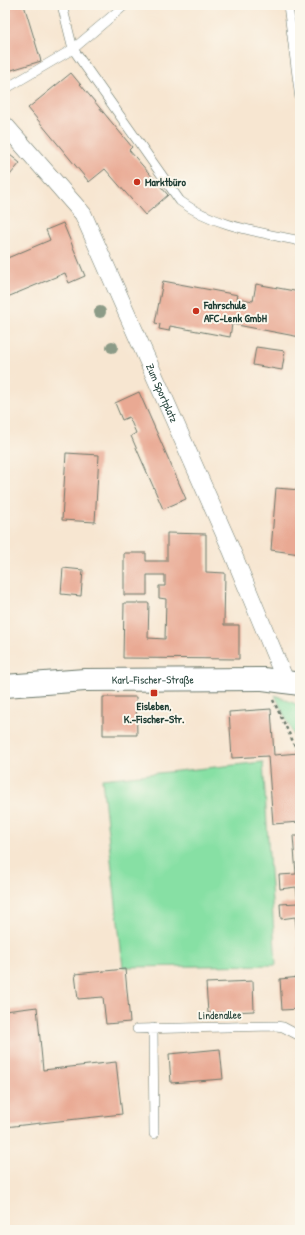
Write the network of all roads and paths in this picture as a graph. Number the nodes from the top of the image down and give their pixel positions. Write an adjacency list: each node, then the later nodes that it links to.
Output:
1 (62, 5): 4 (lane)
2 (125, 5): 4 (lane)
3 (288, 5): 6 (lane)
4 (73, 49): 5 (lane); 8 (lane)
5 (5, 89)
6 (300, 99)
7 (5, 125): 10 (street, Zum Sportplatz)
8 (300, 241)
9 (263, 679): 10 (street, Karl-Fischer-Straße); 11 (street, Karl-Fischer-Straße); 12 (path)
10 (293, 683)
11 (5, 686)
12 (300, 756)
13 (153, 1028): 14 (lane, Lindenallee); 15 (lane, Lindenallee); 16 (lane)
14 (137, 1029)
15 (300, 1036)
16 (154, 1134)

